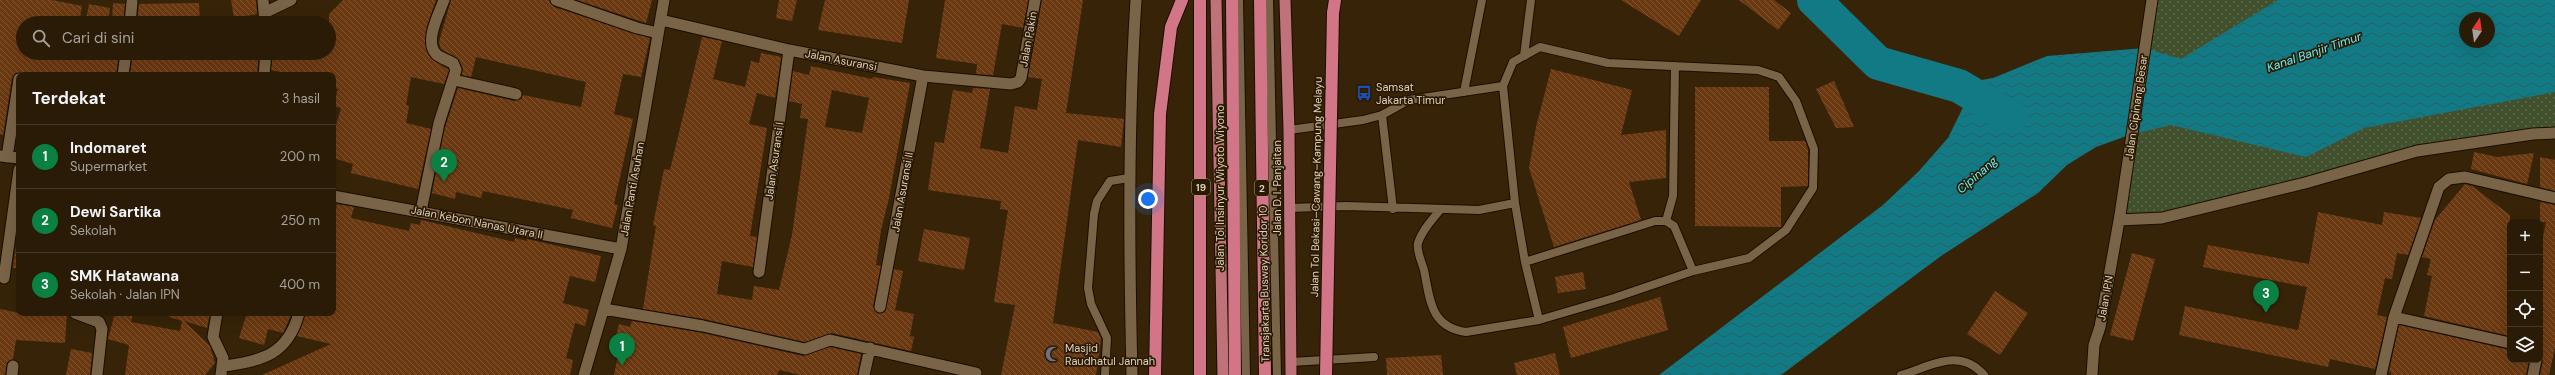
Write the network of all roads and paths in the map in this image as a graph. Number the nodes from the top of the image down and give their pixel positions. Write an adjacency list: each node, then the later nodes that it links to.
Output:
1 (263, 0): 24 (street)
2 (291, 0): 25 (street)
3 (444, 0): 37 (street)
4 (556, 0): 27 (street)
5 (664, 0): 26 (street, Jalan Panti Asuhan)
6 (1035, 0): 36 (street, Jalan Pakin)
7 (1136, 0): 47 (street)
8 (1182, 0): 82 (highway)
9 (1200, 0): 83 (highway, 19)
10 (1216, 0): 84 (highway)
11 (1232, 0): 85 (highway, Jalan Tol Insinyur Wiyoto Wiyono)
12 (1239, 0): 86 (lane, Transjakarta Busway Koridor 10)
13 (1260, 0): 87 (highway, 2)
14 (1269, 0): 88 (lane, Transjakarta Busway Koridor 10)
15 (1285, 0): 43 (highway, Jalan D. I. Panjaitan)
16 (1331, 0): 22 (highway, Jalan Tol Bekasi–Cawang–Kampung Melayu)
17 (1335, 0): 22 (highway)
18 (1482, 0): 39 (lane)
19 (1531, 0): 29 (lane)
20 (2152, 0): 56 (street, Jalan Cipinang Besar)
21 (132, 2): 23 (street)
22 (1333, 13): 90 (highway, Jalan Tol Bekasi–Cawang–Kampung Melayu, bridge)
23 (131, 16)
24 (264, 16)
25 (267, 16)
26 (661, 20): 27 (street, Jalan Panti Asuhan); 28 (street, Jalan Asuransi)
27 (658, 33): 58 (street, Jalan Panti Asuhan)
28 (789, 50): 35 (street, Jalan Asuransi); 61 (street, Jalan Asuransi I)
29 (1524, 56): 32 (lane); 38 (lane)
30 (125, 60): 33 (street)
31 (265, 60): 34 (street)
32 (1675, 66): 57 (lane); 60 (lane)
33 (123, 72)
34 (264, 72)
35 (922, 76): 36 (street, Jalan Asuransi); 63 (street, Jalan Asuransi II)
36 (1021, 78)
37 (454, 80): 41 (street); 55 (street)
38 (1503, 86): 39 (lane); 51 (lane)
39 (1464, 92): 42 (lane)
40 (16, 93): 45 (street)
41 (516, 94)
42 (1382, 115): 43 (lane); 53 (lane)
43 (1290, 130): 52 (highway, Jalan D. I. Panjaitan)
44 (2555, 133): 56 (street)
45 (3, 156): 46 (street)
46 (16, 158)
47 (1129, 178): 80 (lane); 81 (street)
48 (16, 192): 62 (street)
49 (336, 197): 55 (street, Jalan Kebon Nanas Utara II)
50 (2555, 198): 68 (street)
51 (1515, 203): 54 (lane); 59 (lane)
52 (1290, 208): 53 (lane); 73 (highway, Jalan D. I. Panjaitan)
53 (1393, 209): 54 (lane)
54 (1440, 210): 69 (lane)
55 (421, 211): 58 (street, Jalan Kebon Nanas Utara II)
56 (2120, 218): 93 (street, Jalan IPN)
57 (1666, 221): 59 (lane); 60 (lane)
58 (621, 249): 64 (street, Jalan Panti Asuhan)
59 (1525, 262): 69 (lane)
60 (1693, 271): 69 (lane)
61 (759, 272)
62 (4, 278)
63 (880, 307)
64 (604, 310): 71 (street); 77 (street, Jalan Panti Asuhan)
65 (83, 316): 76 (street)
66 (216, 316): 75 (street)
67 (298, 316): 75 (street)
68 (2394, 317): 70 (street); 94 (street)
69 (1539, 320)
70 (2507, 342)
71 (870, 348): 78 (street); 79 (street)
72 (1374, 357): 73 (lane)
73 (1291, 362): 89 (highway, Jalan D. I. Panjaitan)
74 (2535, 363): 95 (street)
75 (222, 371)
76 (97, 375)
77 (584, 375)
78 (864, 375)
79 (975, 375)
80 (1105, 375)
81 (1132, 375)
82 (1155, 375)
83 (1200, 375)
84 (1223, 375)
85 (1235, 375)
86 (1246, 375)
87 (1265, 375)
88 (1277, 375)
89 (1291, 375)
90 (1326, 375)
91 (1902, 375): 92 (lane)
92 (1984, 375)
93 (2092, 375)
94 (2381, 375)
95 (2533, 375)

